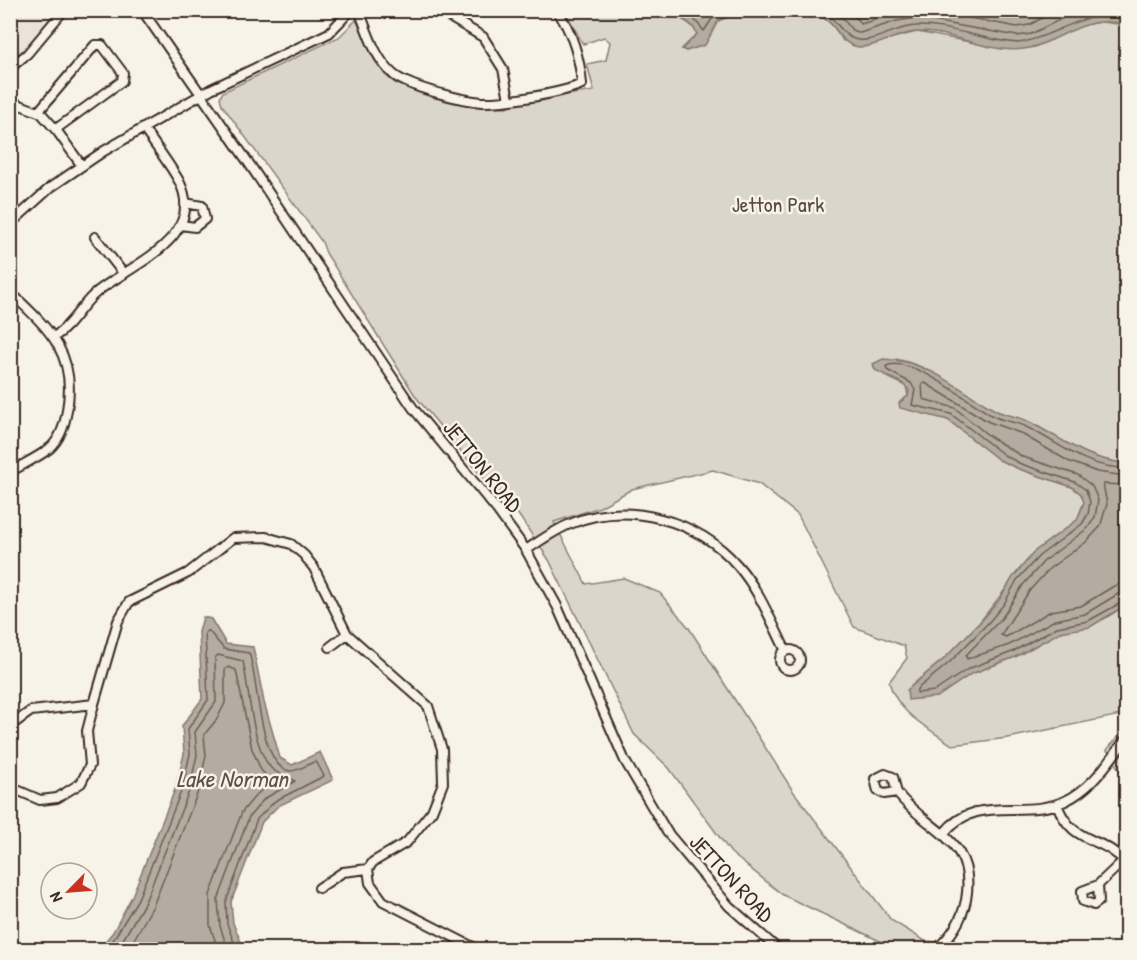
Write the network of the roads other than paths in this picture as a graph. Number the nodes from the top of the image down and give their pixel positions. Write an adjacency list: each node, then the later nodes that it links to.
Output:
1 (64, 10): 7 (street)
2 (142, 10): 8 (street, JETTON ROAD)
3 (351, 10): 8 (street)
4 (359, 10): 9 (street)
5 (438, 10): 9 (street)
6 (556, 10): 9 (street)
7 (10, 68)
8 (202, 95): 12 (street); 23 (street, JETTON ROAD)
9 (509, 99)
10 (10, 101): 11 (street)
11 (38, 112): 13 (street); 13 (street)
12 (143, 128): 14 (street); 15 (street)
13 (56, 129): 14 (street)
14 (82, 166): 16 (street)
15 (185, 203): 17 (street); 17 (street)
16 (10, 224)
17 (181, 225): 19 (street)
18 (95, 237): 19 (street)
19 (123, 273): 21 (street)
20 (10, 292): 21 (street)
21 (54, 337): 22 (street)
22 (10, 472)
23 (526, 550): 26 (street); 39 (street, JETTON ROAD)
24 (347, 634): 25 (street); 27 (street); 35 (street)
25 (330, 647)
26 (786, 651)
27 (94, 704): 28 (street); 30 (street)
28 (10, 726)
29 (1126, 739): 32 (street)
30 (10, 783)
31 (897, 792): 33 (street)
32 (1058, 804): 33 (street); 34 (street)
33 (944, 833): 40 (street)
34 (1125, 862): 36 (street)
35 (368, 869): 37 (street); 38 (street)
36 (1098, 885)
37 (319, 888)
38 (479, 950)
39 (779, 950)
40 (935, 950)

